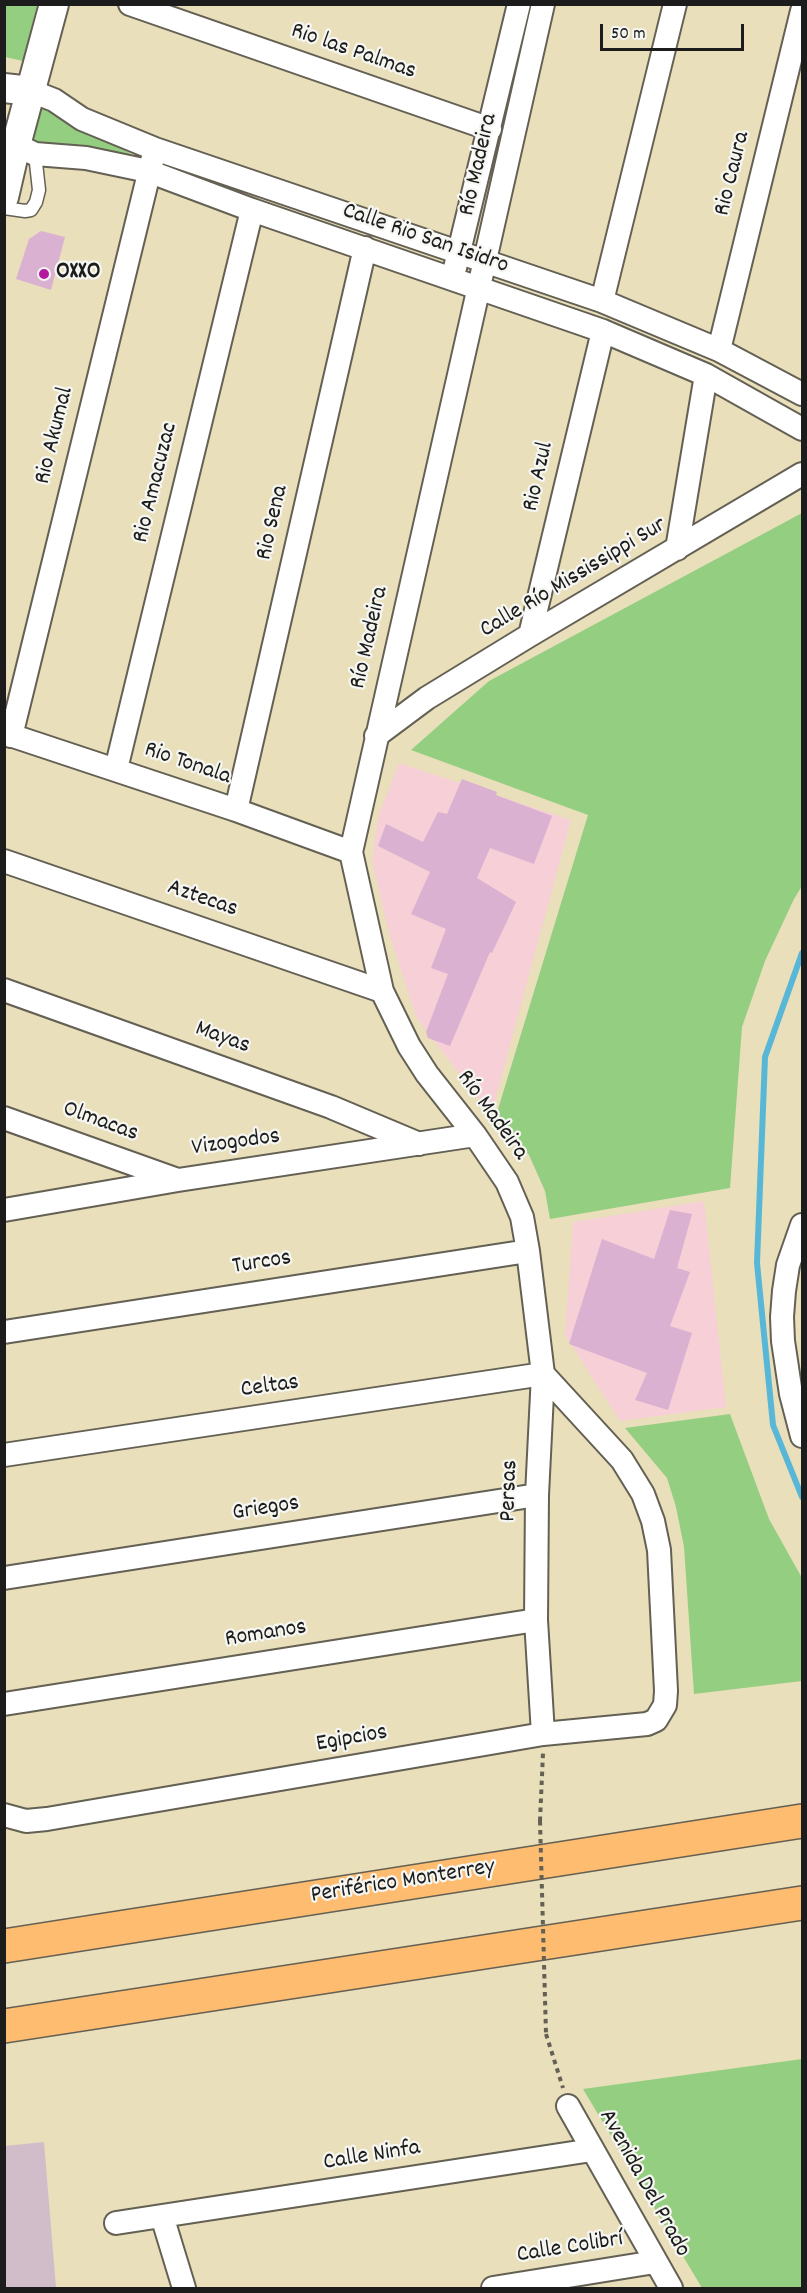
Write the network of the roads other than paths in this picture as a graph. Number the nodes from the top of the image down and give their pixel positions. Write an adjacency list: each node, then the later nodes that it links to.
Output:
1 (54, 4): 9 (street)
2 (130, 4): 10 (street, Rio las Palmas)
3 (543, 4): 8 (street, Río Madeira)
4 (675, 4): 22 (street)
5 (513, 6): 7 (street, Río Madeira)
6 (802, 11): 24 (street, Rio Caura)
7 (502, 79): 8 (street); 10 (street, Río Madeira)
8 (526, 83): 19 (street, Río Madeira)
9 (18, 89): 11 (street); 12 (street, Calle Rio San Isidro)
10 (490, 129): 18 (street, Río Madeira)
11 (18, 146): 13 (street, Calle Rio San Isidro); 14 (street); 15 (lane)
12 (155, 149): 13 (street, Rio Akumal); 18 (street, Calle Rio San Isidro)
13 (148, 171): 16 (street, Calle Rio San Isidro); 31 (street, Rio Akumal)
14 (4, 197)
15 (4, 208)
16 (252, 210): 17 (street, Calle Rio San Isidro); 33 (street, Rio Amacuzac)
17 (365, 248): 20 (street, Calle Rio San Isidro); 34 (street, Rio Sena)
18 (459, 253): 19 (street, Calle Rio San Isidro); 20 (street, Río Madeira)
19 (485, 263): 21 (street, Río Madeira); 22 (street, Calle Rio San Isidro)
20 (453, 278): 21 (street, Calle Rio San Isidro)
21 (480, 287): 23 (street, Calle Rio San Isidro); 32 (street, Río Madeira)
22 (602, 301): 24 (street, Calle Rio San Isidro)
23 (603, 331): 25 (street, Calle Rio San Isidro); 30 (street, Rio Azul)
24 (719, 350): 26 (street, Calle Rio San Isidro)
25 (706, 375): 27 (street, Calle Rio San Isidro); 29 (street)
26 (802, 394)
27 (802, 429)
28 (802, 474): 29 (street, Calle Río Mississippi Sur)
29 (677, 549): 30 (street, Calle Río Mississippi Sur)
30 (530, 635): 32 (street, Calle Río Mississippi Sur)
31 (8, 734): 33 (street, Rio Tonala)
32 (376, 736): 35 (street, Río Madeira)
33 (116, 769): 34 (street, Rio Tonala)
34 (236, 810): 35 (street, Rio Tonala)
35 (351, 852): 38 (street, Río Madeira)
36 (4, 861): 38 (street, Aztecas)
37 (4, 990): 41 (street, Mayas)
38 (382, 991): 40 (street, Río Madeira)
39 (4, 1118): 42 (street, Olmacas)
40 (475, 1135): 41 (street, Vizogodos); 45 (street, Río Madeira)
41 (419, 1144): 42 (street, Vizogodos)
42 (178, 1180): 43 (street, Vizogodos)
43 (4, 1210)
44 (802, 1225): 46 (street)
45 (528, 1251): 47 (street, Turcos); 48 (street, Persas)
46 (795, 1267): 49 (street)
47 (4, 1332)
48 (543, 1374): 51 (street, Celtas); 52 (street, Persas); 56 (street, Egipcios)
49 (797, 1396): 50 (street)
50 (802, 1436)
51 (4, 1455)
52 (537, 1496): 53 (street, Griegos); 54 (street, Persas)
53 (4, 1578)
54 (536, 1620): 55 (street, Romanos); 56 (street, Persas)
55 (4, 1704)
56 (543, 1734): 57 (street, Egipcios)
57 (4, 1815)
58 (802, 1821): 60 (highway, Periférico Monterrey)
59 (802, 1903): 61 (highway)
60 (4, 1946)
61 (4, 2026)
62 (568, 2106): 63 (street, Avenida Del Prado)
63 (592, 2150): 64 (street, Calle Ninfa); 66 (street, Avenida Del Prado)
64 (162, 2216): 65 (street, Calle Ninfa); 67 (street)
65 (116, 2223)
66 (656, 2262): 68 (street, Calle Colibrí); 69 (street, Avenida Del Prado)
67 (184, 2289)
68 (493, 2289)
69 (671, 2289)

